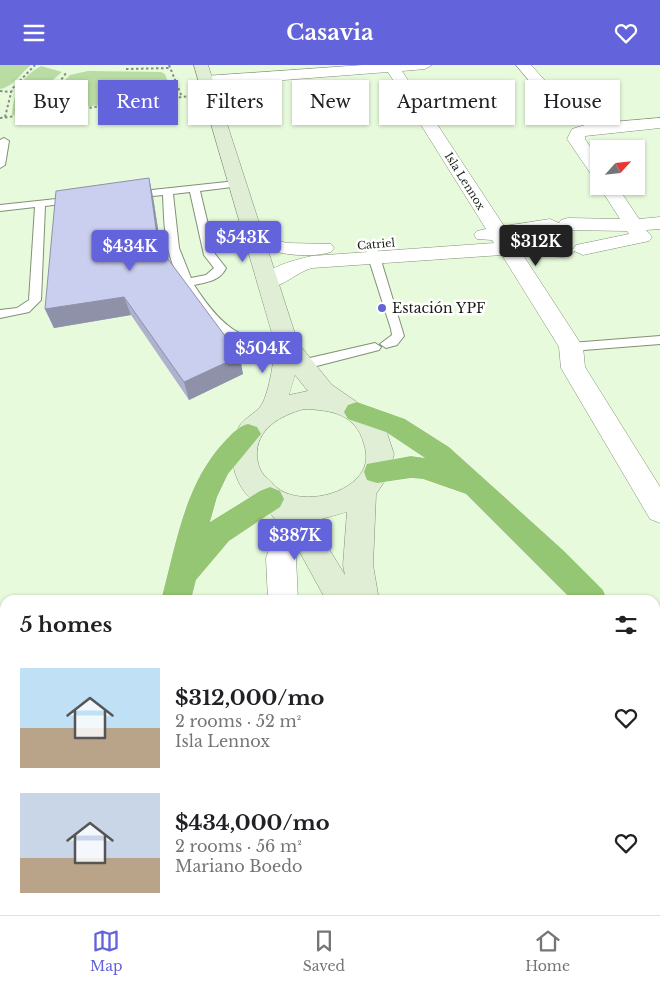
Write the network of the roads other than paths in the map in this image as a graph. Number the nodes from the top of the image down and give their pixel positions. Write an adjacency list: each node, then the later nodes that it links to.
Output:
1 (201, 65): 5 (main road)
2 (425, 65): 4 (street)
3 (523, 65): 7 (street)
4 (392, 66): 6 (street); 25 (street, Isla Lennox)
5 (206, 80)
6 (218, 80)
7 (536, 80)
8 (660, 123): 12 (street)
9 (206, 125): 14 (main road)
10 (219, 125): 14 (main road)
11 (4, 141): 13 (lane)
12 (590, 160)
13 (0, 165)
14 (234, 178): 15 (lane); 24 (main road)
15 (194, 188): 16 (lane); 27 (lane)
16 (168, 191): 17 (lane); 27 (lane)
17 (123, 195)
18 (615, 195): 23 (street)
19 (87, 199): 20 (lane)
20 (40, 204): 21 (lane); 29 (lane)
21 (0, 208)
22 (660, 223): 23 (street)
23 (645, 232): 25 (street); 25 (street)
24 (254, 241): 26 (street, Catriel); 28 (main road)
25 (503, 241): 26 (street, Catriel); 32 (street, Isla Lennox)
26 (372, 251): 28 (street, Catriel); 33 (lane)
27 (188, 282): 31 (lane)
28 (268, 282): 31 (main road)
29 (0, 314)
30 (660, 340): 32 (lane)
31 (286, 341): 33 (main road); 35 (main road)
32 (571, 347): 40 (street)
33 (302, 365): 34 (main road)
34 (348, 408): 35 (main road); 37 (main road); 38 (highway)
35 (271, 411): 36 (main road)
36 (248, 434): 39 (main road); 41 (highway)
37 (369, 482): 38 (highway); 39 (main road); 44 (main road)
38 (477, 487): 45 (highway)
39 (280, 507): 41 (highway); 42 (street); 43 (main road)
40 (660, 511)
41 (179, 587)
42 (284, 595)
43 (341, 595)
44 (363, 595)
45 (587, 595)

